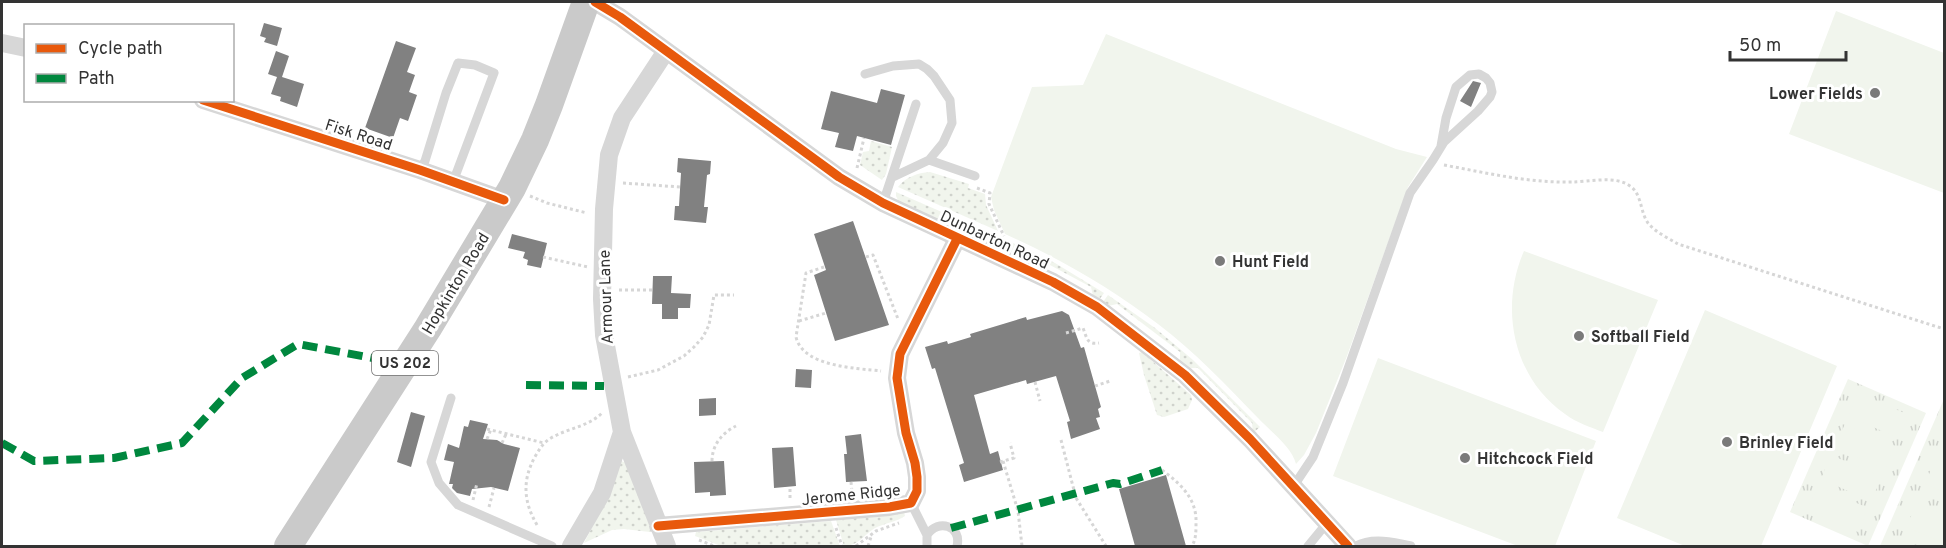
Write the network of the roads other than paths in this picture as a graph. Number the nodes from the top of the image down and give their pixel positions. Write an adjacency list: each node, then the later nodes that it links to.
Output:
1 (586, 2): 15 (main road, Hopkinton Road / US 202)
2 (595, 2): 5 (street, Dunbarton Road)
3 (2, 43): 4 (street)
4 (24, 48)
5 (666, 51): 16 (street, Dunbarton Road); 19 (street, Armour Lane)
6 (865, 74): 10 (lane)
7 (209, 102): 11 (street, Fisk Road)
8 (916, 104): 13 (lane)
9 (1442, 146): 9 (lane); 20 (lane)
10 (929, 160): 12 (lane); 13 (lane)
11 (420, 170): 14 (street, Fisk Road); 14 (lane)
12 (975, 176)
13 (893, 177): 16 (lane)
14 (453, 182): 15 (street, Fisk Road)
15 (513, 197): 25 (main road, Hopkinton Road / US 202)
16 (883, 203): 17 (street, Dunbarton Road)
17 (957, 239): 20 (street, Dunbarton Road); 21 (street, Jerome Ridge)
18 (451, 398): 26 (lane)
19 (621, 432): 23 (street); 27 (street, Armour Lane)
20 (1293, 487): 22 (street, Dunbarton Road)
21 (913, 508): 23 (street, Jerome Ridge); 24 (lane)
22 (1327, 523): 31 (lane); 32 (street, Dunbarton Road)
23 (658, 526): 28 (street)
24 (927, 535): 29 (lane); 30 (lane)
25 (288, 546)
26 (551, 546)
27 (571, 546)
28 (667, 546)
29 (927, 546)
30 (957, 546)
31 (1308, 546)
32 (1348, 546)
33 (1356, 546): 34 (lane)
34 (1411, 546)

